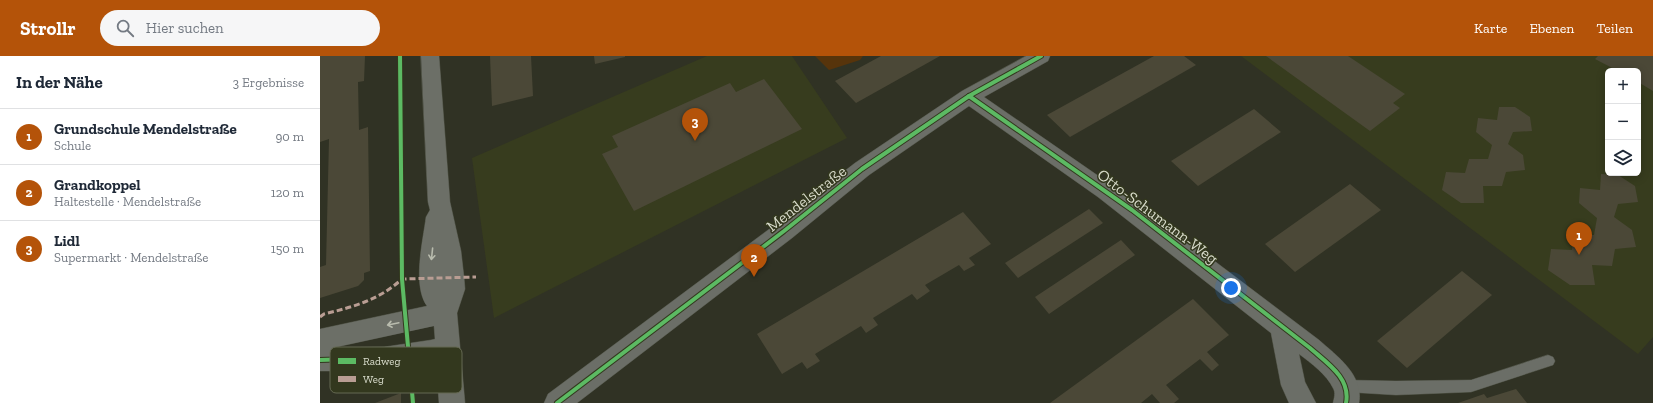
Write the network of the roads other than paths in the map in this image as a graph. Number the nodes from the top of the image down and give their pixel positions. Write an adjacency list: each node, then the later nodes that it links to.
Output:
1 (430, 56): 4 (street)
2 (1041, 56): 3 (street, Mendelstraße)
3 (969, 96): 5 (street, Otto-Schumann-Weg); 14 (street, Mendelstraße)
4 (445, 313): 6 (street, one-way to 6); 7 (street)
5 (1282, 327): 12 (street, Otto-Schumann-Weg); 15 (street)
6 (320, 340)
7 (447, 347)
8 (320, 360): 9 (street)
9 (330, 360)
10 (1548, 361): 12 (lane)
11 (451, 393): 13 (street)
12 (1346, 395)
13 (452, 403)
14 (557, 403)
15 (1303, 403)

